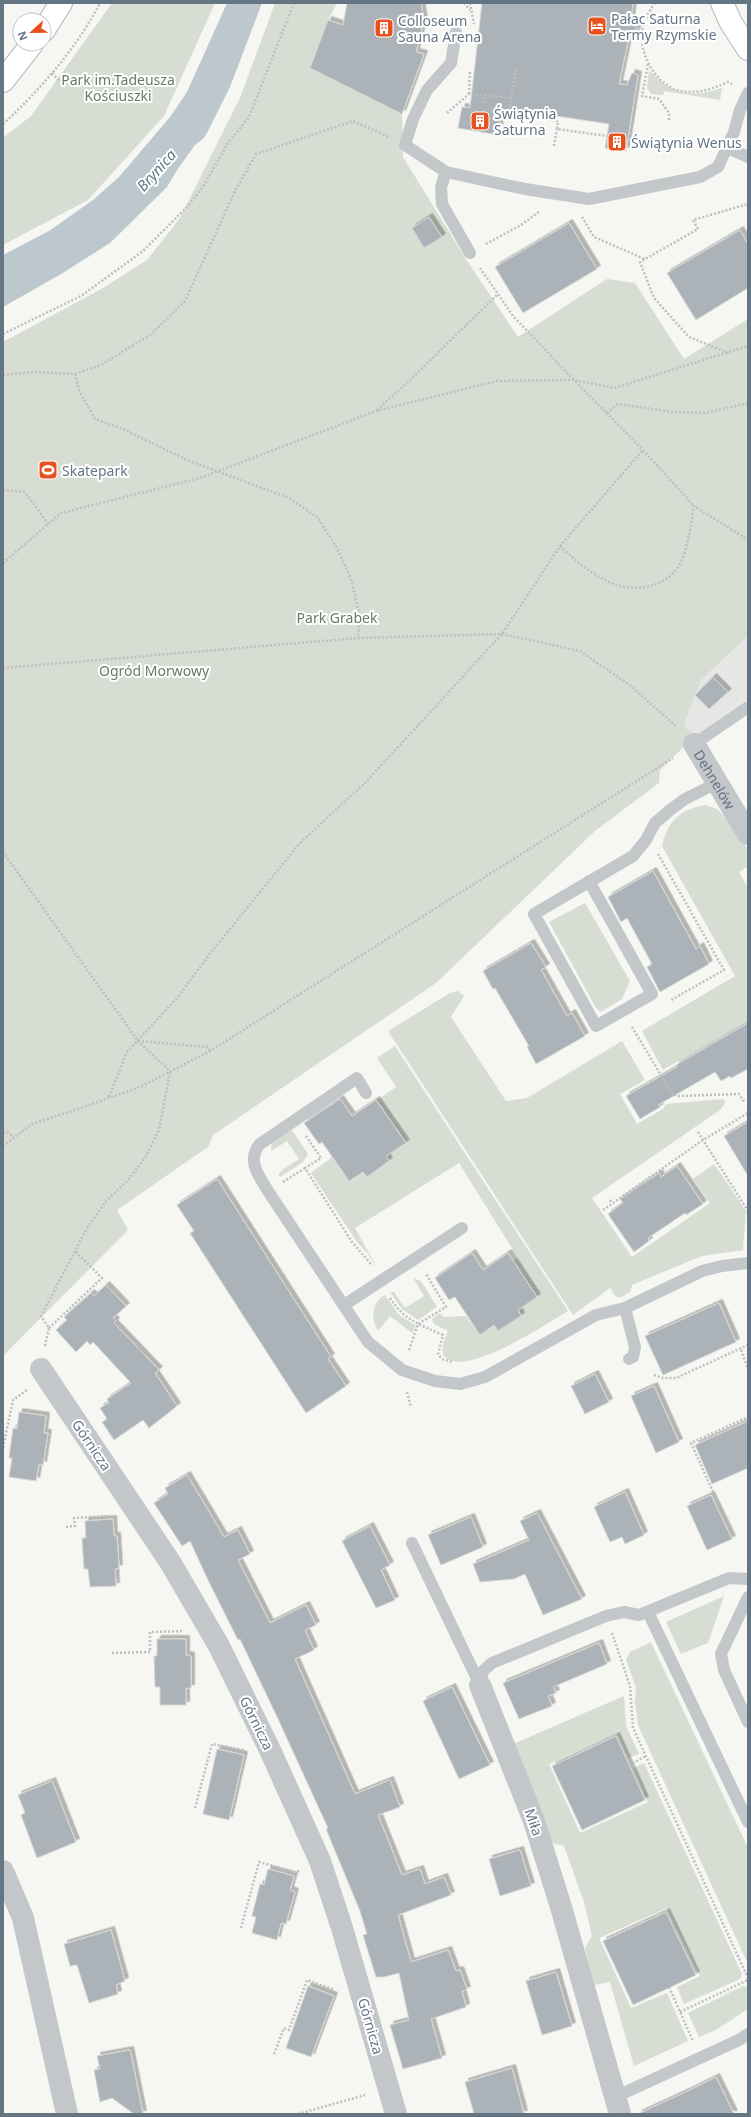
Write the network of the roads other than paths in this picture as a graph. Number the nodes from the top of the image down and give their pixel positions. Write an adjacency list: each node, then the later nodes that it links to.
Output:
1 (61, 3): 3 (street)
2 (722, 3): 5 (street)
3 (52, 17)
4 (456, 32): 11 (lane)
5 (748, 49)
6 (26, 52): 7 (street)
7 (3, 81)
8 (747, 94): 9 (lane)
9 (728, 148): 10 (lane); 11 (lane)
10 (748, 157)
11 (446, 172): 12 (lane)
12 (470, 253)
13 (748, 707): 14 (lane)
14 (694, 744): 15 (street, Dehnelów)
15 (717, 783): 16 (street, Dehnelów); 17 (lane)
16 (748, 834)
17 (589, 881): 17 (lane)
18 (366, 1093): 21 (lane)
19 (462, 1228): 21 (lane)
20 (748, 1263): 22 (lane)
21 (344, 1305): 22 (lane)
22 (625, 1308): 23 (lane)
23 (629, 1359)
24 (43, 1373): 38 (street, Górnicza)
25 (412, 1543): 30 (lane, Miła)
26 (748, 1579): 28 (lane)
27 (748, 1597): 29 (lane)
28 (648, 1612): 30 (lane); 33 (lane)
29 (724, 1670): 31 (lane); 32 (lane)
30 (480, 1685): 36 (street, Miła)
31 (748, 1698)
32 (748, 1722)
33 (748, 1822)
34 (3, 1871): 37 (street)
35 (748, 2034): 36 (lane)
36 (617, 2105)
37 (67, 2114)
38 (396, 2114)

